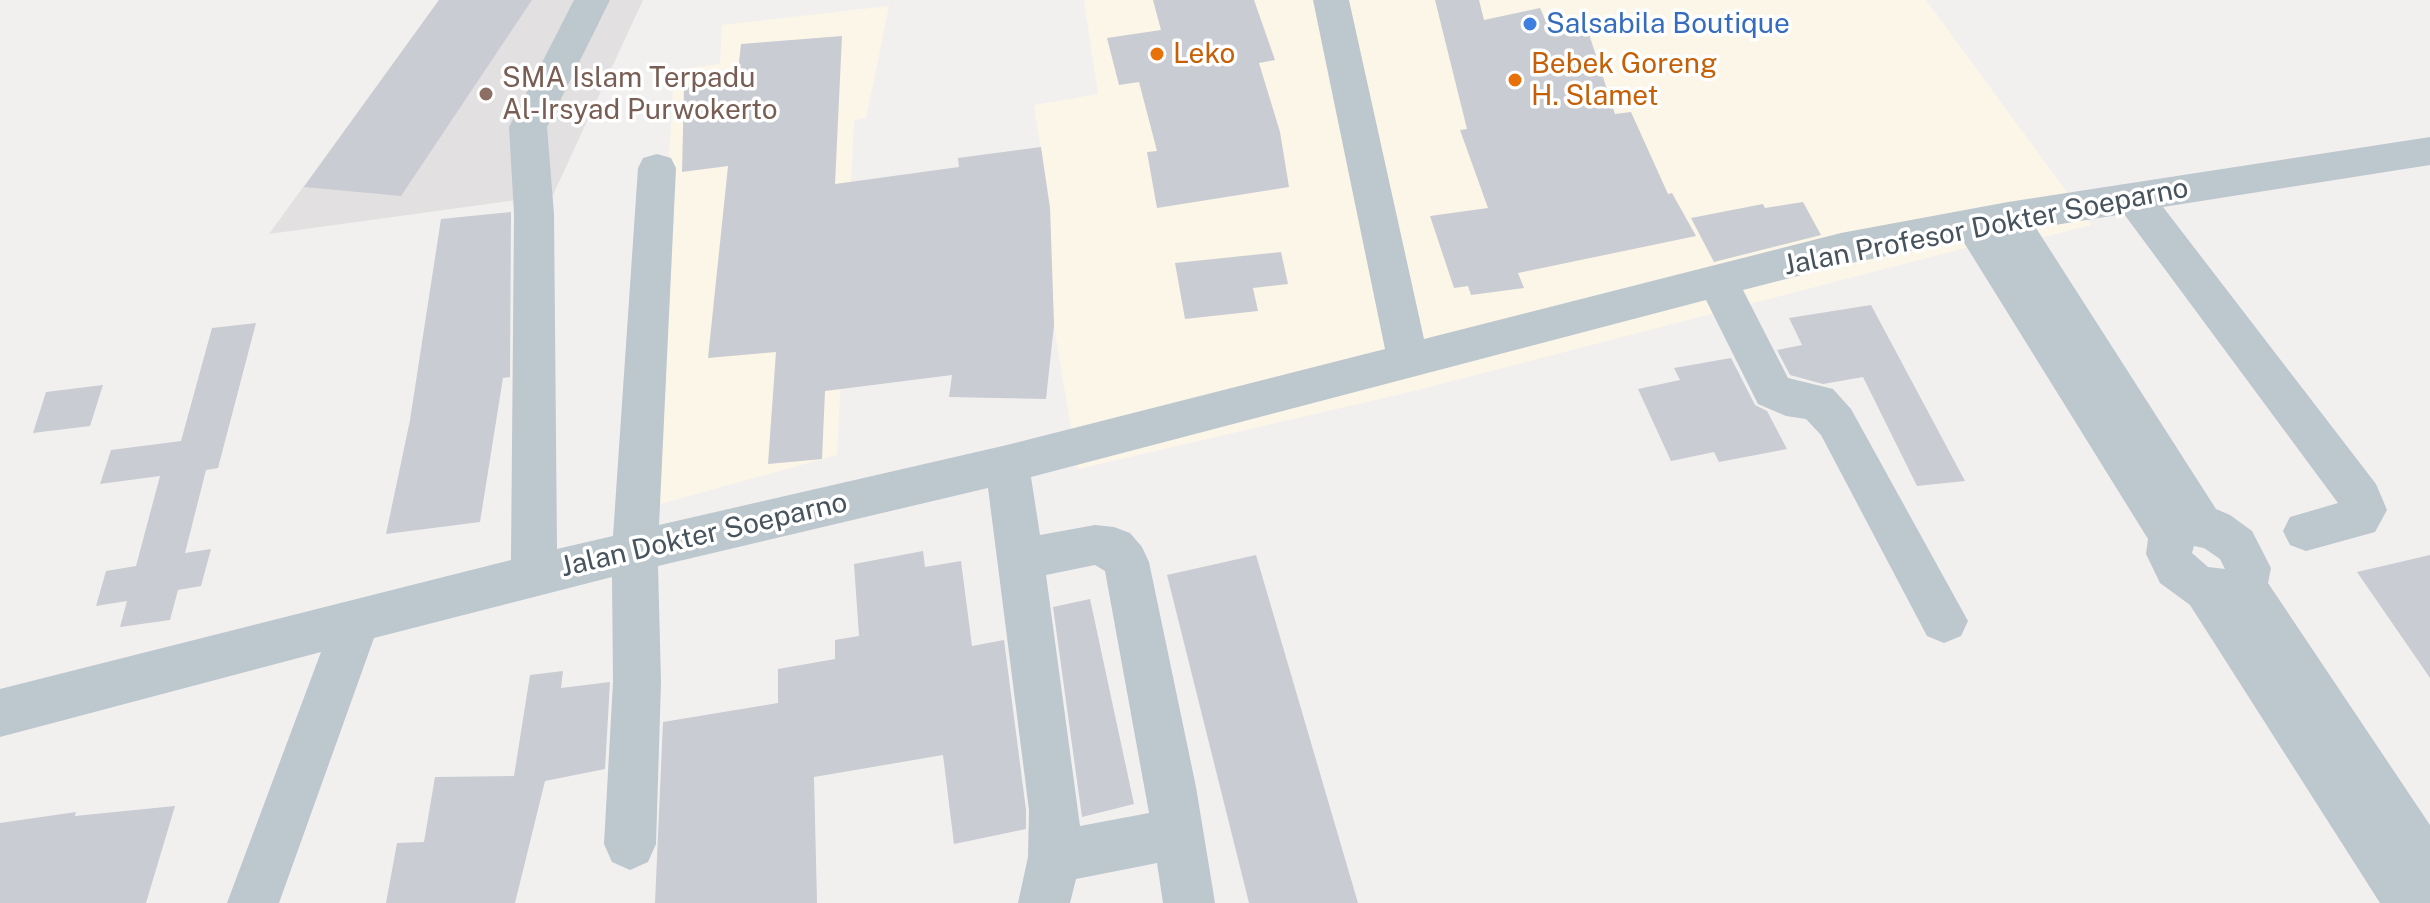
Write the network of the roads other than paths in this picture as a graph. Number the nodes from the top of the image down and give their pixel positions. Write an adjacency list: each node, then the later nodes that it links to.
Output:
1 (592, 0): 13 (street)
2 (1331, 0): 8 (street)
3 (2430, 151): 5 (street, Jalan Profesor Dokter Soeparno)
4 (657, 168): 11 (street)
5 (2133, 197): 6 (street, Jalan Profesor Dokter Soeparno); 10 (street)
6 (1990, 220): 7 (street, Jalan Profesor Dokter Soeparno); 14 (street)
7 (1717, 280): 8 (street, Jalan Profesor Dokter Soeparno); 16 (street)
8 (1408, 360): 9 (street, Jalan Dokter Soeparno)
9 (1007, 464): 11 (street, Jalan Dokter Soeparno); 12 (street)
10 (2306, 531)
11 (635, 551): 13 (street, Jalan Dokter Soeparno); 19 (street)
12 (1022, 559): 18 (street); 21 (street)
13 (534, 575): 15 (street, Jalan Dokter Soeparno)
14 (2225, 587): 20 (street); 24 (street)
15 (357, 620): 17 (street, Jalan Dokter Soeparno); 22 (street)
16 (1944, 621)
17 (0, 713)
18 (1178, 833): 21 (street); 23 (street)
19 (630, 844)
20 (2430, 871)
21 (1049, 880)
22 (253, 903)
23 (1189, 903)
24 (2411, 903)

